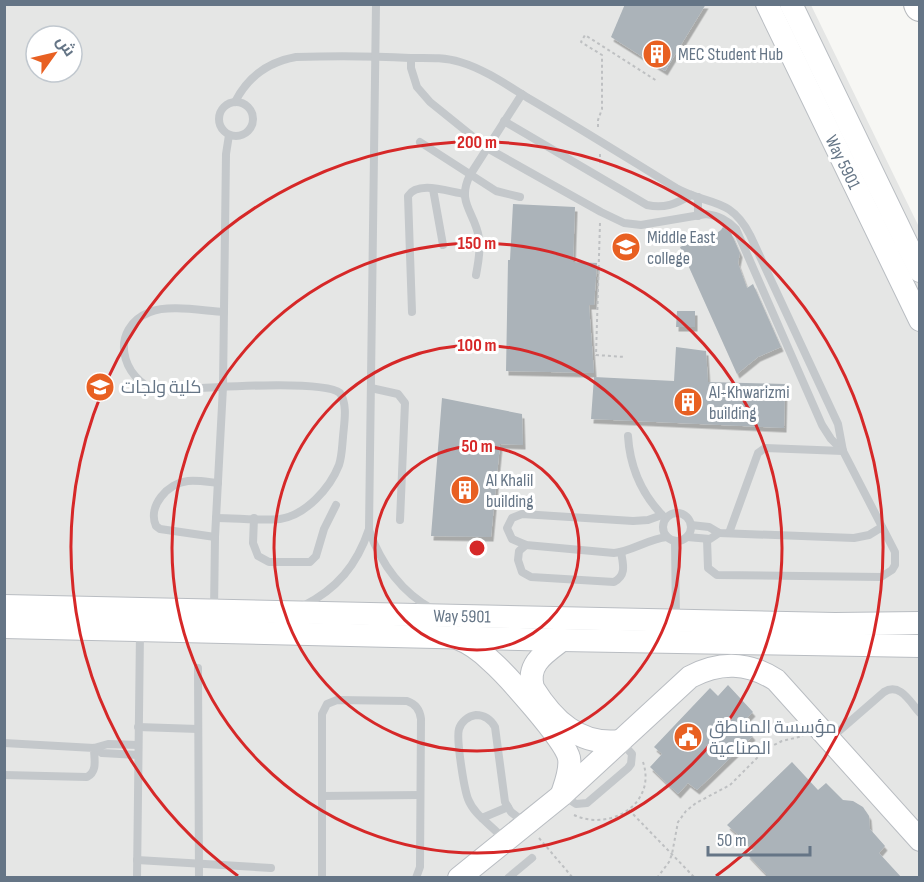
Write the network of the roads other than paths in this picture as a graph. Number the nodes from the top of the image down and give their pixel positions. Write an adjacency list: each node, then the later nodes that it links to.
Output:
1 (376, 4): 4 (lane)
2 (767, 4): 23 (street, Way 5901)
3 (791, 4): 19 (street, Way 5901)
4 (375, 56): 5 (lane); 7 (lane); 25 (lane)
5 (411, 58): 6 (lane); 11 (lane)
6 (522, 94): 8 (lane); 15 (lane)
7 (235, 102): 9 (lane); 9 (lane)
8 (504, 121): 11 (lane); 15 (lane)
9 (229, 135): 21 (lane)
10 (420, 142): 12 (lane)
11 (487, 148): 12 (lane); 17 (lane)
12 (471, 175): 14 (lane); 16 (lane)
13 (433, 189): 14 (lane); 18 (lane); 22 (lane)
14 (465, 194): 20 (lane)
15 (694, 196): 17 (lane); 27 (lane)
16 (520, 197)
17 (698, 216): 27 (lane)
18 (443, 245)
19 (920, 271)
20 (476, 275)
21 (224, 312): 24 (lane); 24 (lane)
22 (412, 312)
23 (920, 320)
24 (223, 387): 28 (lane); 32 (lane)
25 (371, 388): 33 (lane); 36 (lane)
26 (628, 436): 30 (lane)
27 (843, 451): 35 (lane); 38 (lane)
28 (218, 483): 31 (lane); 39 (lane)
29 (336, 505): 32 (lane)
30 (664, 517): 34 (lane); 41 (lane); 43 (lane)
31 (216, 518): 32 (lane); 39 (lane)
32 (254, 518)
33 (400, 520)
34 (691, 525): 37 (lane); 40 (lane)
35 (882, 527): 38 (lane); 42 (lane)
36 (369, 529): 47 (lane); 48 (lane)
37 (719, 533): 38 (lane); 42 (lane)
38 (729, 533)
39 (215, 537): 46 (lane)
40 (687, 537): 41 (lane); 42 (lane)
41 (671, 539): 44 (lane); 49 (lane)
42 (707, 539)
43 (526, 545): 44 (lane); 44 (lane)
44 (621, 552)
45 (4, 606): 46 (street, Way 5901)
46 (214, 610): 47 (street, Way 5901)
47 (286, 612): 48 (street, Way 5901)
48 (444, 615): 49 (street, Way 5901)
49 (676, 621): 50 (street, Way 5901)
50 (920, 623)
51 (4, 627): 52 (street, Way 5901)
52 (140, 630): 53 (street, Way 5901); 58 (lane)
53 (455, 637): 54 (street, Way 5901); 67 (street, Way 5901)
54 (562, 640): 55 (street, Way 5901); 61 (street)
55 (920, 646)
56 (198, 668): 59 (lane)
57 (920, 713): 60 (lane)
58 (138, 727): 59 (lane); 64 (lane)
59 (198, 729): 76 (lane)
60 (824, 733): 61 (street); 72 (street)
61 (620, 741): 67 (street)
62 (4, 742): 63 (lane)
63 (94, 748): 64 (lane); 65 (lane)
64 (138, 750): 75 (lane)
65 (4, 775)
66 (420, 795): 68 (lane); 68 (lane); 84 (lane)
67 (562, 795): 71 (street)
68 (322, 796): 83 (lane)
69 (508, 807): 70 (lane); 70 (lane); 71 (lane)
70 (482, 818): 73 (lane)
71 (527, 824): 73 (street)
72 (920, 840)
73 (506, 842): 85 (street)
74 (532, 858): 79 (lane)
75 (137, 860): 76 (lane); 80 (lane)
76 (199, 863): 77 (lane); 81 (lane)
77 (243, 866): 78 (lane); 82 (lane)
78 (271, 868)
79 (519, 869): 86 (lane); 87 (lane)
80 (136, 878)
81 (199, 878)
82 (243, 878)
83 (322, 878)
84 (416, 878)
85 (459, 878)
86 (508, 878)
87 (526, 878)

